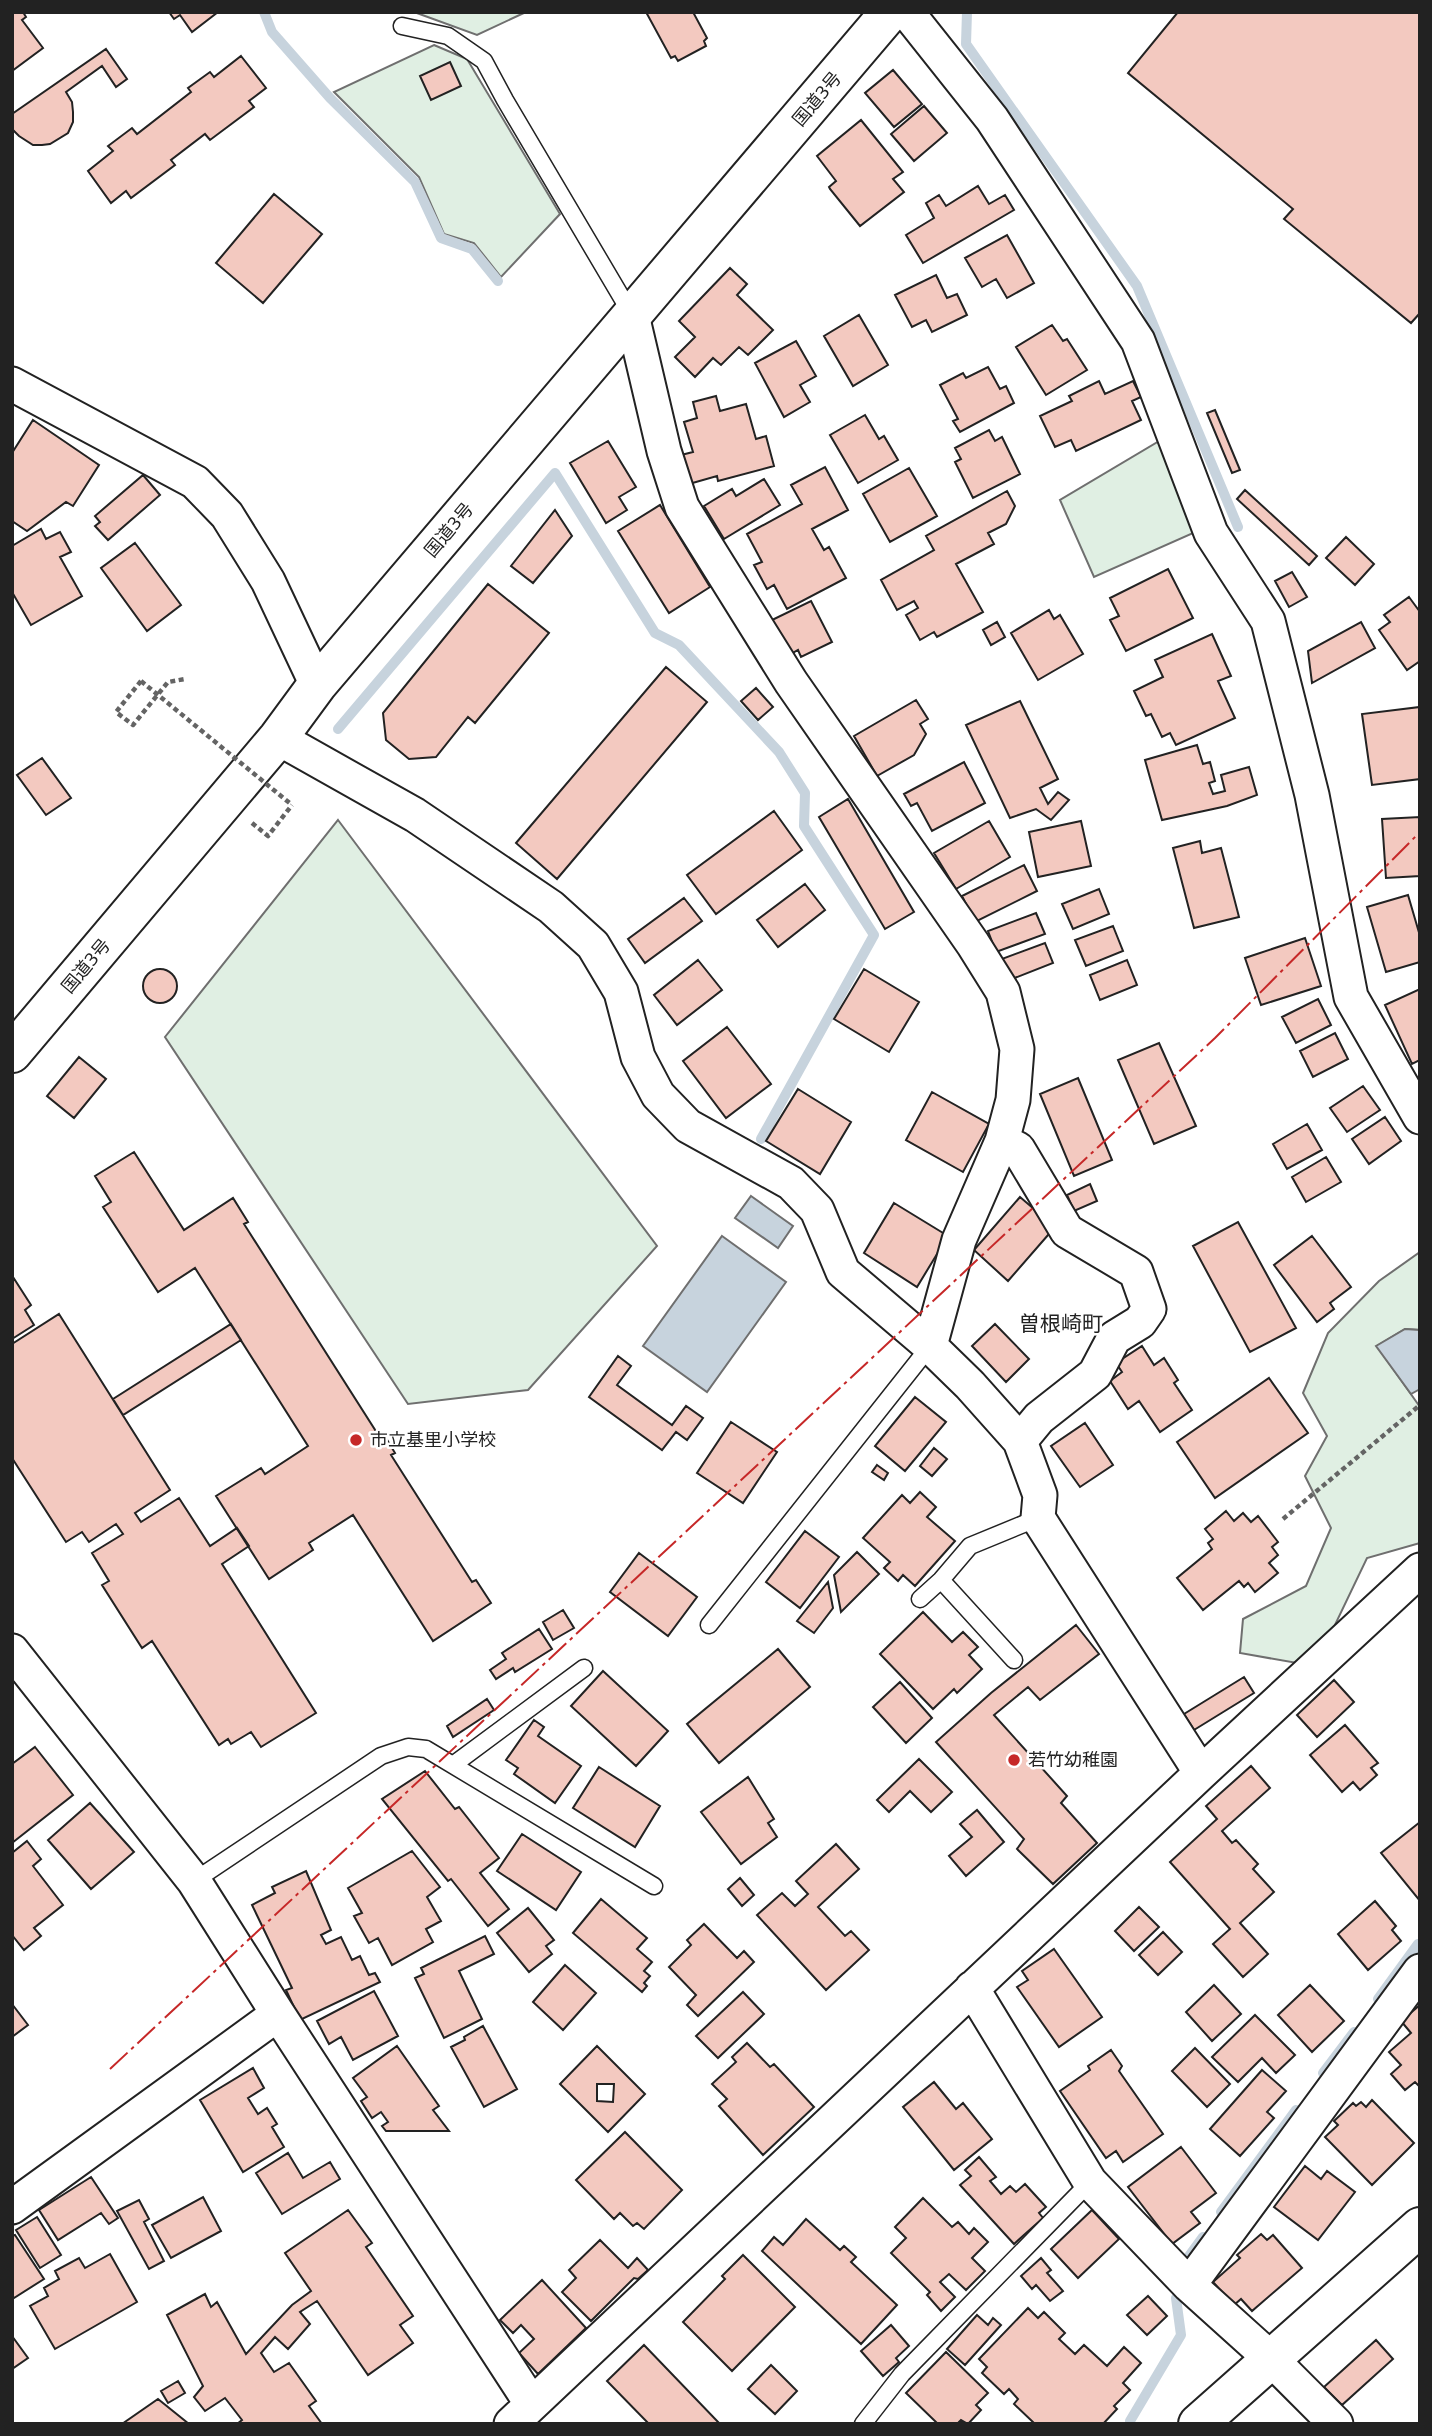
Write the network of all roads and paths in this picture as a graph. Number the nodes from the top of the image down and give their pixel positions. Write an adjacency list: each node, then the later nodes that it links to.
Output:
1 (890, 12): 4 (main road, 国道3号)
2 (907, 12): 11 (street)
3 (402, 26): 4 (lane)
4 (632, 315): 7 (main road, 国道3号); 12 (street)
5 (12, 384): 7 (street)
6 (185, 679): 9 (path, bridge)
7 (317, 685): 8 (main road, 国道3号)
8 (278, 738): 10 (main road, 国道3号); 13 (street)
9 (259, 813)
10 (12, 1052)
11 (1420, 1117)
12 (1002, 1141): 13 (street); 15 (street)
13 (930, 1346): 15 (street); 21 (lane)
14 (1420, 1405): 17 (path)
15 (1020, 1441): 16 (street)
16 (1038, 1518): 19 (lane); 26 (street)
17 (1283, 1519)
18 (1420, 1570): 26 (street)
19 (941, 1580): 20 (lane); 23 (lane)
20 (920, 1599)
21 (709, 1625)
22 (12, 1651): 27 (street)
23 (1014, 1660)
24 (584, 1668): 25 (lane)
25 (453, 1765): 27 (lane); 28 (lane)
26 (1200, 1773): 30 (street)
27 (194, 1881): 31 (street)
28 (654, 1886)
29 (1420, 1971): 35 (street)
30 (972, 1988): 32 (street); 37 (street)
31 (278, 2014): 33 (street); 37 (street)
32 (1090, 2182): 35 (street); 38 (lane)
33 (12, 2207)
34 (1420, 2227): 36 (main road)
35 (1189, 2285): 36 (street)
36 (1270, 2358): 39 (main road); 40 (street)
37 (521, 2413)
38 (863, 2424)
39 (1198, 2424)
40 (1336, 2424)

